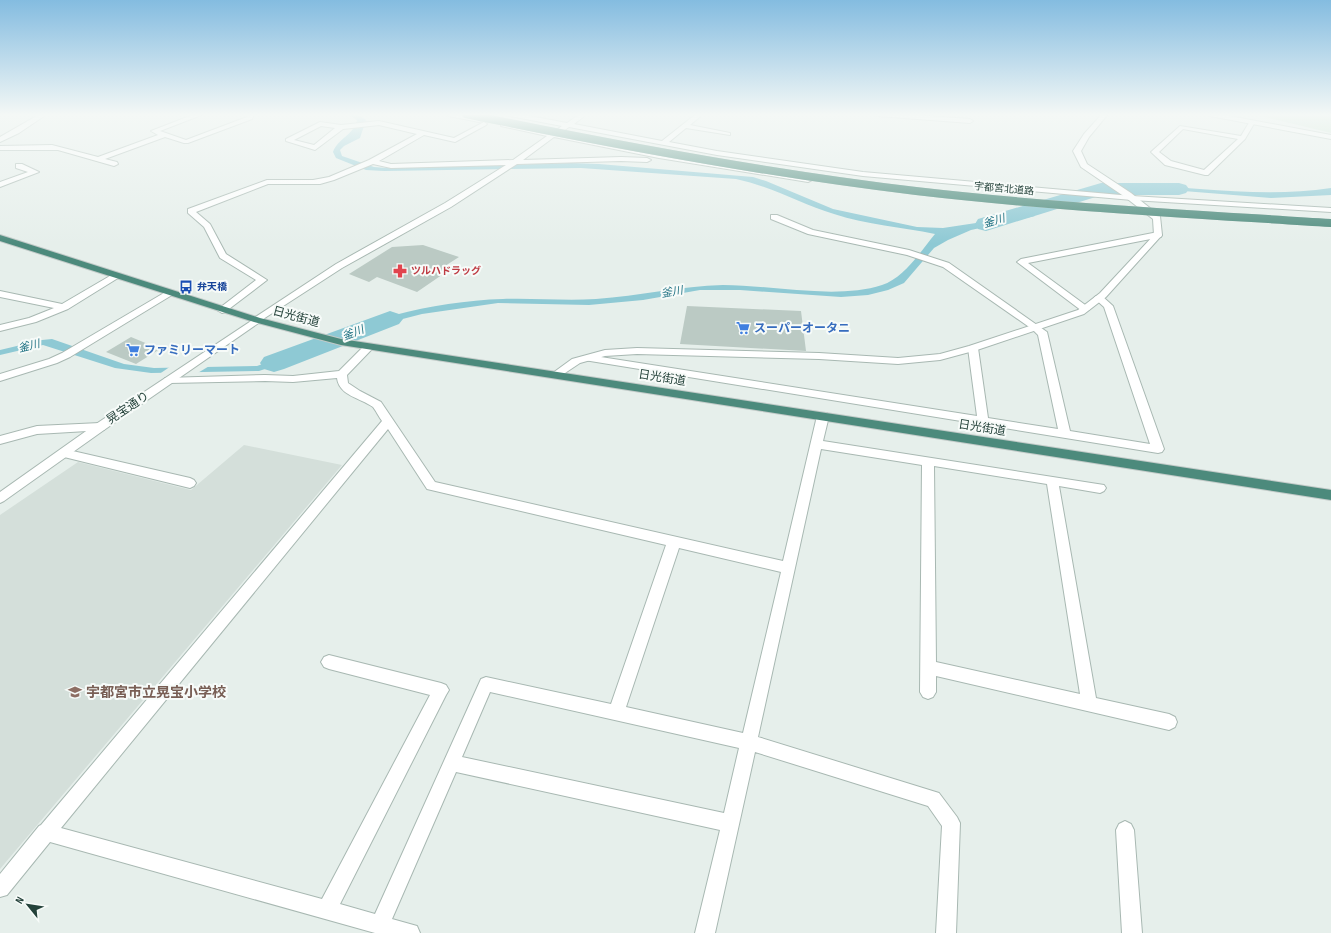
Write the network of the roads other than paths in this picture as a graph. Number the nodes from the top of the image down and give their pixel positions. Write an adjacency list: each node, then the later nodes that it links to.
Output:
1 (93, 158): 13 (street)
2 (102, 158): 13 (street)
3 (380, 158): 14 (street)
4 (523, 158): 15 (street, 晃宝通り)
5 (657, 158): 15 (street)
6 (668, 158): 21 (street)
7 (687, 158): 24 (highway, 宇都宮北道路, bridge)
8 (729, 158): 22 (highway, 宇都宮北道路)
9 (749, 158): 19 (street)
10 (1080, 158): 19 (street)
11 (1162, 158): 12 (street)
12 (1222, 158)
13 (98, 159): 16 (street)
14 (372, 162): 15 (street); 33 (street)
15 (517, 162): 34 (street, 晃宝通り)
16 (114, 164)
17 (19, 166): 18 (street)
18 (0, 185)
19 (1130, 197): 20 (street); 21 (street)
20 (1331, 210)
21 (1152, 214): 24 (street); 25 (street)
22 (1331, 215)
23 (774, 218): 35 (street)
24 (1331, 224)
25 (1158, 235): 30 (street); 32 (street)
26 (0, 238): 27 (highway, 日光街道)
27 (115, 276): 28 (highway, 日光街道); 31 (street)
28 (169, 293): 33 (highway, 日光街道); 43 (street)
29 (0, 294): 31 (street)
30 (1099, 298): 32 (street); 48 (street)
31 (65, 307): 36 (street)
32 (1085, 309): 35 (street)
33 (222, 310): 34 (highway, 日光街道)
34 (257, 320): 37 (highway, 日光街道); 42 (street, 晃宝通り)
35 (1035, 326): 38 (street); 48 (street)
36 (0, 328)
37 (368, 347): 40 (street); 41 (highway, 日光街道)
38 (973, 348): 39 (street); 45 (street)
39 (588, 358): 41 (street); 45 (street)
40 (342, 374): 42 (street); 46 (street)
41 (555, 374): 44 (highway, 日光街道)
42 (173, 377): 47 (street, 晃宝通り)
43 (0, 378)
44 (823, 416): 50 (street); 56 (highway, 日光街道)
45 (983, 421): 48 (street)
46 (388, 422): 58 (street); 70 (street)
47 (100, 427): 49 (street); 51 (street, 晃宝通り)
48 (1065, 434)
49 (0, 440)
50 (817, 444): 52 (street); 59 (street)
51 (64, 452): 54 (street); 57 (street, 晃宝通り)
52 (928, 461): 53 (street); 61 (street)
53 (1052, 480): 55 (street); 63 (street)
54 (190, 483)
55 (1100, 488)
56 (1331, 495)
57 (0, 498)
58 (674, 542): 59 (street); 64 (street)
59 (788, 568): 66 (street)
60 (329, 662): 72 (street)
61 (928, 667): 62 (street); 63 (street)
62 (928, 692)
63 (1089, 704): 65 (street)
64 (616, 713): 66 (street); 67 (street)
65 (1169, 722)
66 (749, 742): 68 (street); 76 (street)
67 (452, 763): 68 (street); 73 (street)
68 (730, 823): 75 (street)
69 (1125, 830): 77 (street)
70 (45, 832): 71 (street); 72 (street)
71 (0, 888)
72 (327, 910): 73 (street)
73 (380, 925): 74 (street)
74 (410, 933)
75 (705, 933)
76 (946, 933)
77 (1132, 933)

